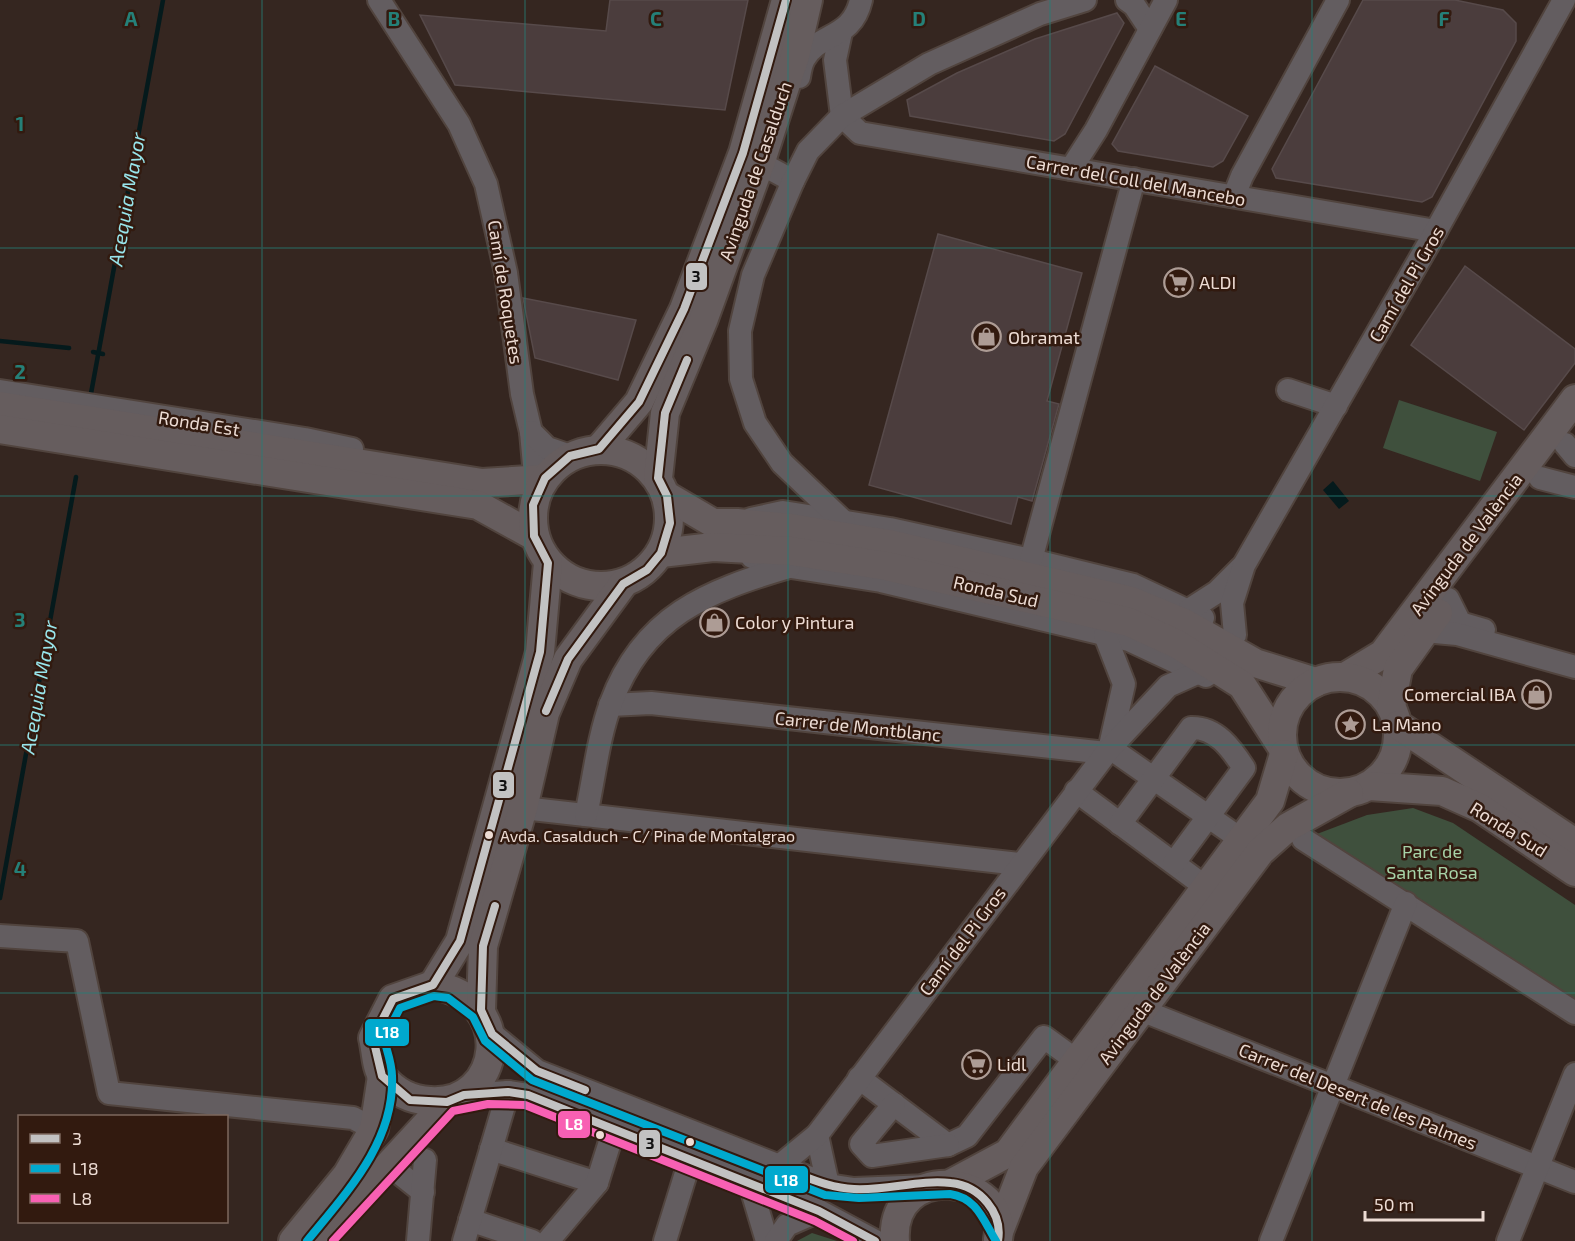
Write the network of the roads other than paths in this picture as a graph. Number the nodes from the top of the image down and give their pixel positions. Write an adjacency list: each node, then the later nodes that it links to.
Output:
1 (379, 0): 30 (street, Camí de Roquetes)
2 (786, 0): 33 (main road, Avinguda de Casalduch)
3 (808, 0): 23 (main road, Avinguda de Casalduch)
4 (861, 0): 11 (street)
5 (1085, 0): 12 (street)
6 (1127, 0): 10 (street)
7 (1166, 0): 10 (street)
8 (1338, 0): 14 (street)
9 (1564, 0): 22 (street, Camí del Pi Gros)
10 (1150, 29): 13 (street)
11 (841, 32): 12 (street); 15 (street)
12 (842, 116): 16 (street, Carrer del Coll del Mancebo); 19 (street)
13 (1096, 130): 16 (street); 17 (street)
14 (1261, 144): 20 (street); 21 (street)
15 (771, 169): 19 (street); 23 (street)
16 (1071, 169): 17 (street, Carrer del Coll del Mancebo)
17 (1102, 174): 18 (street, Carrer del Coll del Mancebo)
18 (1134, 179): 20 (street, Carrer del Coll del Mancebo); 45 (street)
19 (793, 181): 41 (street)
20 (1234, 196): 21 (street, Carrer del Coll del Mancebo)
21 (1262, 201): 22 (street, Carrer del Coll del Mancebo)
22 (1436, 231): 28 (street, Camí del Pi Gros)
23 (703, 321): 38 (main road, Avinguda de Casalduch)
24 (1288, 390): 28 (street)
25 (0, 391): 37 (street, Ronda Est)
26 (1575, 399): 59 (main road, Avinguda de València)
27 (0, 406): 37 (main road, Ronda Est)
28 (1336, 406): 47 (street, Camí del Pi Gros)
29 (0, 429): 37 (main road, Ronda Est)
30 (531, 432): 34 (street); 35 (street, Camí de Roquetes)
31 (0, 443): 37 (street, Ronda Est)
32 (1572, 444): 36 (main road, Avinguda de València)
33 (599, 449): 34 (main road); 38 (main road)
34 (570, 456): 35 (main road)
35 (545, 478): 37 (main road, Ronda Est); 42 (main road)
36 (1540, 478): 39 (street); 50 (main road, Avinguda de València)
37 (394, 481): 42 (main road, Ronda Est)
38 (662, 487): 40 (main road, Ronda Sud); 44 (main road)
39 (1575, 487)
40 (737, 522): 41 (street, Ronda Sud); 58 (main road, Ronda Sud)
41 (844, 522): 45 (street, Ronda Sud)
42 (534, 536): 46 (main road)
43 (713, 547): 44 (main road, Ronda Sud); 48 (street); 58 (main road, Ronda Sud)
44 (661, 553): 49 (main road)
45 (1031, 560): 51 (street, Ronda Sud)
46 (548, 563): 49 (main road); 83 (main road)
47 (1244, 565): 51 (street, Camí del Pi Gros); 54 (street, Camí del Pi Gros)
48 (791, 567): 53 (street); 61 (street)
49 (623, 584): 69 (main road)
50 (1448, 599): 52 (main road, Avinguda de València); 55 (street)
51 (1189, 610): 54 (street, Ronda Sud)
52 (1424, 631): 56 (street); 62 (main road, Avinguda de València)
53 (1105, 635): 57 (street); 63 (street, Camí del Pi Gros)
54 (1235, 635): 58 (street, Ronda Sud)
55 (1575, 654)
56 (1575, 667)
57 (1197, 673): 58 (street); 63 (street, Camí del Pi Gros)
58 (1248, 674): 60 (main road, Ronda Sud); 64 (main road, Ronda Sud)
59 (1345, 677): 60 (main road); 62 (main road)
60 (1316, 682): 64 (main road)
61 (610, 705): 63 (street, Carrer de Montblanc); 70 (street)
62 (1394, 716): 65 (main road, Ronda Sud); 67 (main road)
63 (1108, 750): 66 (street); 68 (street, Camí del Pi Gros)
64 (1283, 750): 67 (main road); 75 (main road, Avinguda de València)
65 (1459, 768): 73 (street, Ronda Sud); 76 (main road, Ronda Sud)
66 (1154, 778): 71 (street); 71 (street); 72 (street)
67 (1359, 789): 79 (main road, Ronda Sud); 84 (main road, Avinguda de València)
68 (1076, 791): 72 (street); 78 (street, Camí del Pi Gros)
69 (522, 808): 70 (street); 86 (main road)
70 (586, 815): 78 (street)
71 (1209, 816): 75 (street); 77 (street)
72 (1120, 824): 77 (street)
73 (1575, 828)
74 (1303, 838): 81 (street)
75 (1242, 840): 80 (main road, Avinguda de València)
76 (1575, 843)
77 (1174, 863): 80 (street)
78 (1019, 864): 90 (street, Camí del Pi Gros)
79 (1575, 872)
80 (1207, 888): 87 (main road, Avinguda de València)
81 (1406, 903): 85 (street); 91 (street)
82 (0, 936): 95 (street)
83 (433, 985): 86 (main road); 89 (main road)
84 (1142, 1010): 91 (street, Carrer del Desert de les Palmes); 113 (main road, Avinguda de València)
85 (1575, 1013)
86 (486, 1022): 93 (main road); 103 (street)
87 (1077, 1061): 98 (street); 108 (main road, Avinguda de València)
88 (1575, 1074): 104 (street)
89 (382, 1076): 93 (main road); 95 (main road)
90 (859, 1078): 94 (street); 97 (street, Camí del Pi Gros)
91 (1333, 1086): 104 (street, Carrer del Desert de les Palmes); 124 (street)
92 (508, 1092): 93 (street); 96 (street); 99 (street)
93 (455, 1099): 102 (main road)
94 (894, 1104): 98 (street); 98 (street)
95 (374, 1129): 114 (main road)
96 (614, 1129): 101 (street); 106 (street)
97 (817, 1135): 103 (street, Camí del Pi Gros); 109 (street)
98 (948, 1145)
99 (491, 1149): 106 (street); 112 (street)
100 (425, 1160): 110 (street)
101 (690, 1160): 107 (street); 119 (street)
102 (389, 1165): 110 (street); 115 (main road)
103 (778, 1167): 109 (street)
104 (1538, 1168): 105 (street, Carrer del Desert de les Palmes); 125 (street)
105 (1575, 1182)
106 (597, 1183): 118 (street)
107 (750, 1184): 111 (street); 120 (street)
108 (940, 1184): 109 (street); 113 (main road); 123 (main road, Avinguda de València)
109 (828, 1185)
110 (423, 1192): 116 (street)
111 (819, 1211): 121 (street); 122 (street)
112 (467, 1230): 117 (street)
113 (1002, 1236)
114 (293, 1241)
115 (319, 1241)
116 (418, 1241)
117 (532, 1241)
118 (548, 1241)
119 (665, 1241)
120 (767, 1241)
121 (776, 1241)
122 (875, 1241)
123 (894, 1241)
124 (1270, 1241)
125 (1508, 1241)

